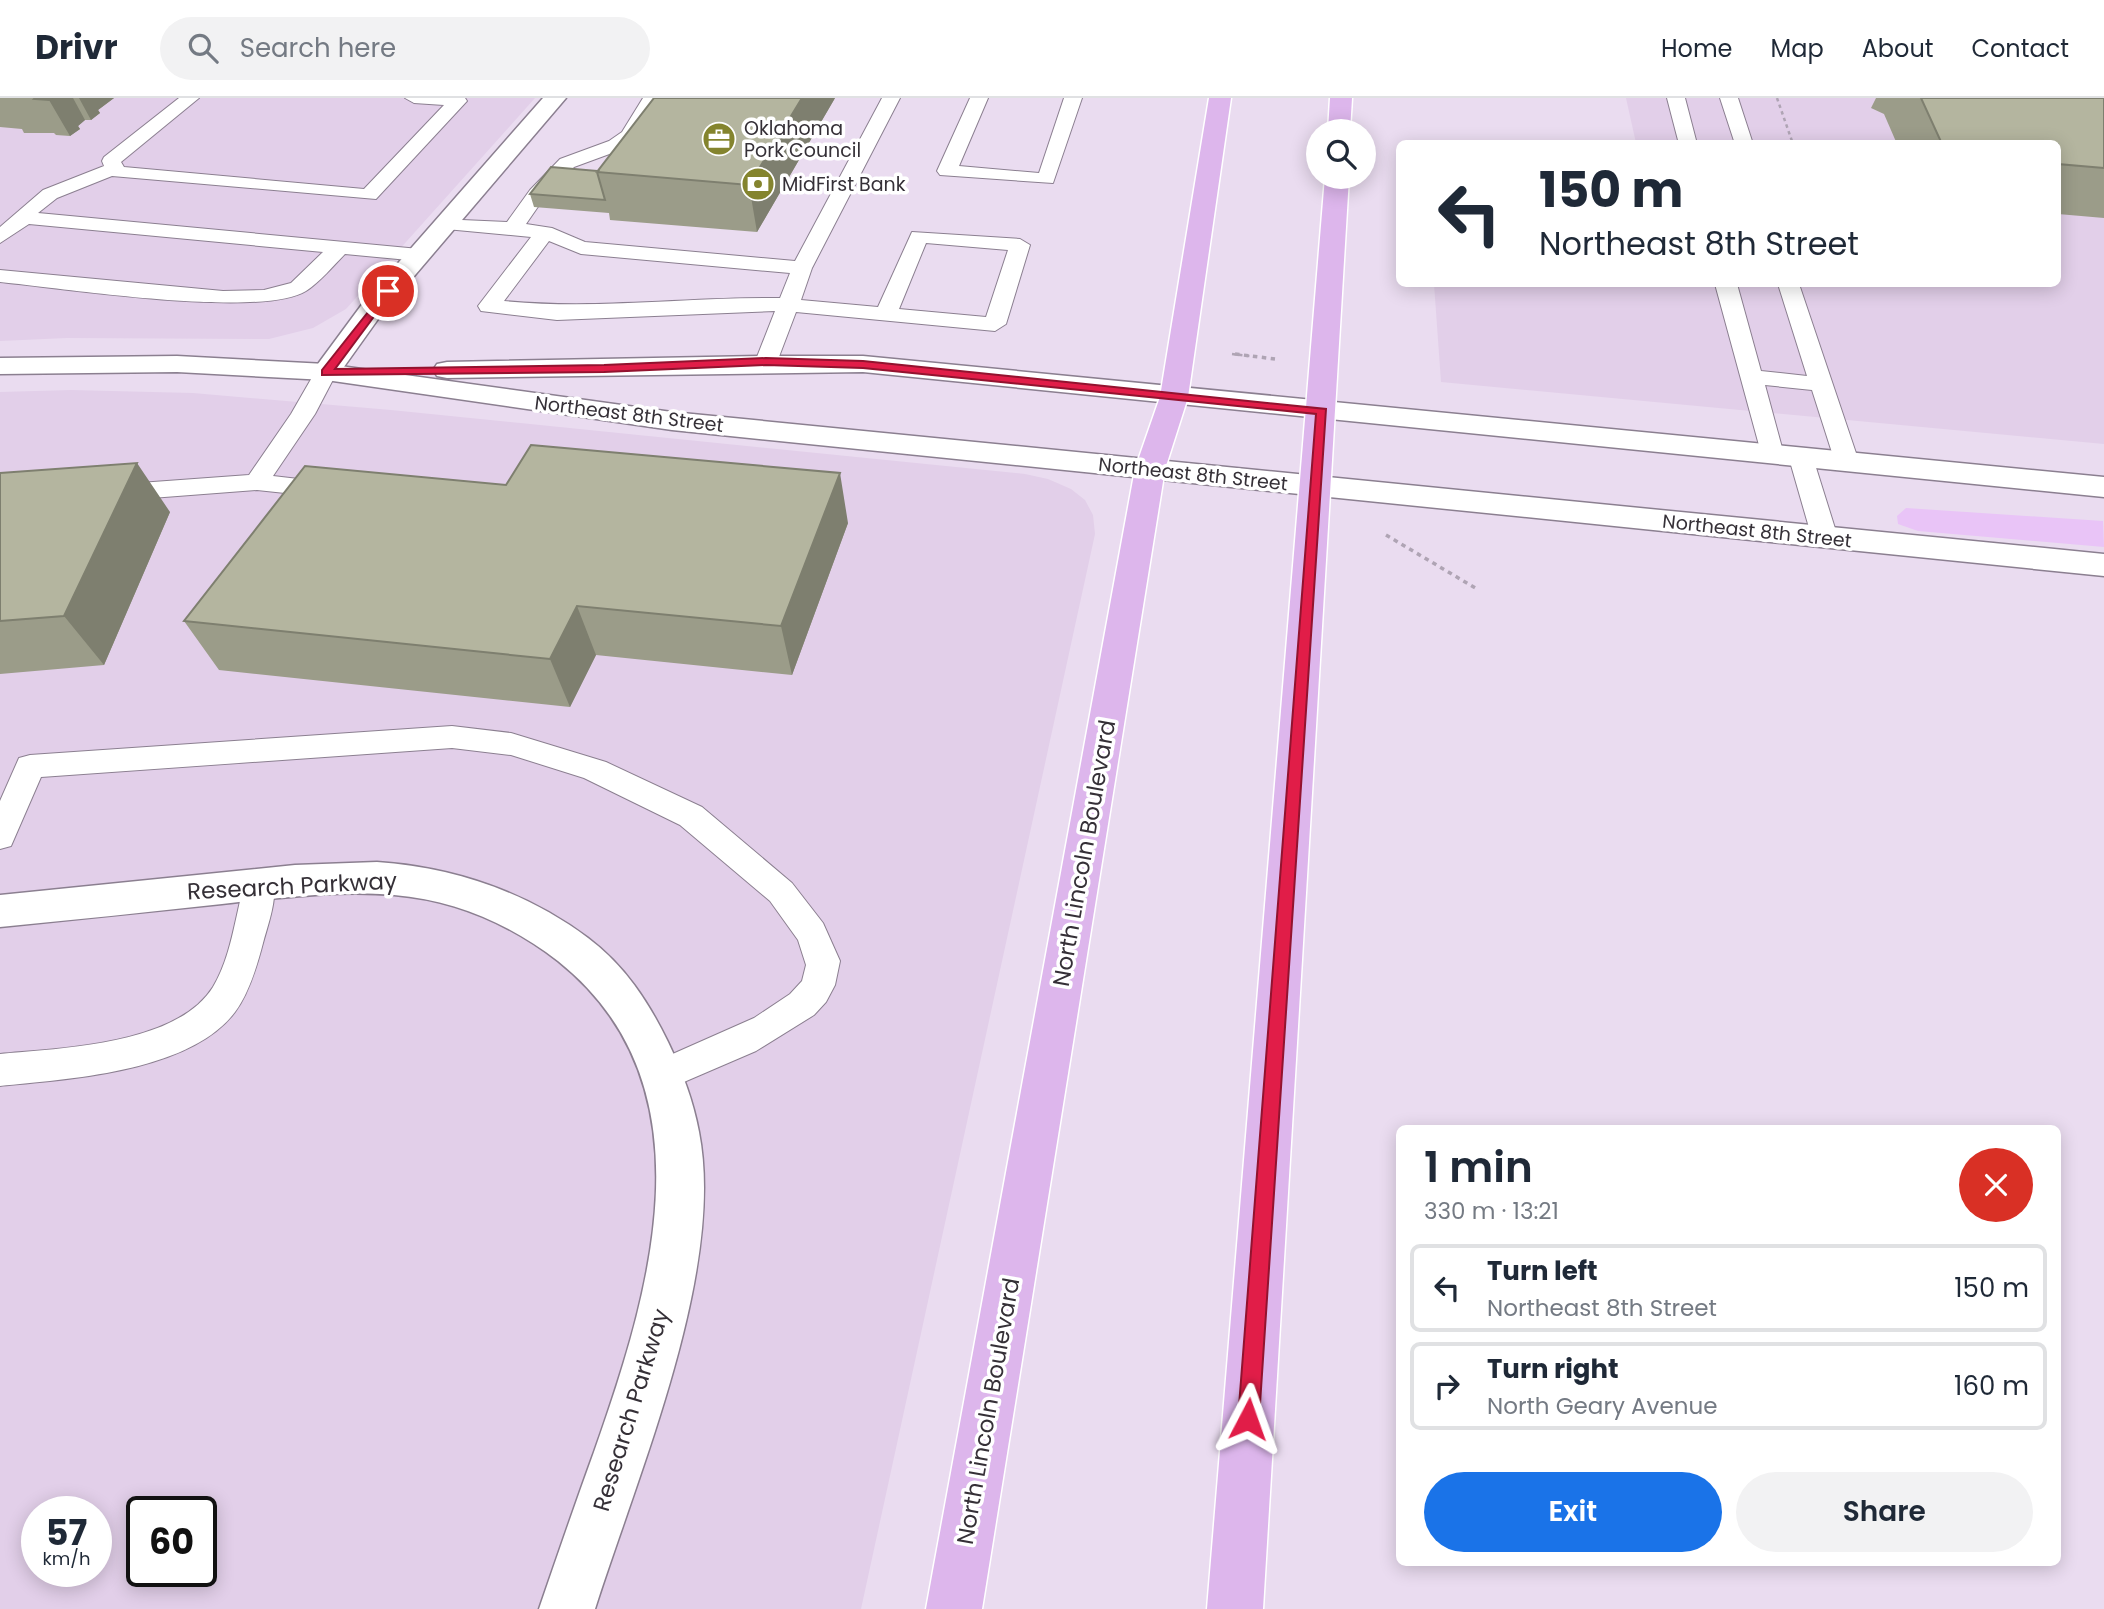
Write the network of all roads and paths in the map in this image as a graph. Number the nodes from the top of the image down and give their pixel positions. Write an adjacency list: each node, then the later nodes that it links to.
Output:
1 (190, 98): 17 (lane)
2 (414, 98): 17 (lane)
3 (555, 98): 20 (main road)
4 (652, 98): 21 (lane)
5 (891, 98): 26 (lane)
6 (979, 98): 7 (lane)
7 (1073, 98)
8 (1220, 98): 39 (main road, North Lincoln Boulevard)
9 (1341, 98): 13 (main road)
10 (1676, 98): 14 (lane)
11 (1728, 98): 15 (lane)
12 (1777, 98): 16 (path)
13 (1340, 119)
14 (1687, 140)
15 (1743, 140)
16 (1792, 140)
17 (116, 168): 19 (lane)
18 (1336, 189): 40 (main road)
19 (24, 218): 23 (lane); 24 (lane)
20 (446, 223): 21 (lane); 25 (main road)
21 (512, 229): 22 (lane)
22 (545, 232): 26 (lane); 30 (lane)
23 (0, 237)
24 (341, 247): 25 (lane); 27 (lane)
25 (419, 255): 36 (main road)
26 (802, 268): 30 (lane)
27 (0, 276)
28 (1727, 287): 37 (lane)
29 (1790, 287): 38 (lane)
30 (786, 305): 31 (lane); 34 (lane)
31 (886, 314): 31 (lane)
32 (1232, 354): 33 (path)
33 (1275, 359)
34 (766, 362): 36 (main road, Northeast 8th Street); 39 (main road, Northeast 8th Street)
35 (0, 366): 36 (main road, Northeast 8th Street)
36 (326, 373): 44 (main road, Northeast 8th Street); 45 (lane)
37 (1751, 377): 38 (lane); 41 (lane)
38 (1822, 384): 43 (lane)
39 (1174, 397): 40 (main road, Northeast 8th Street); 44 (main road, North Lincoln Boulevard)
40 (1322, 411): 41 (main road, Northeast 8th Street); 46 (main road)
41 (1772, 455): 42 (main road, Northeast 8th Street)
42 (1801, 458): 43 (main road, Northeast 8th Street); 51 (lane)
43 (1847, 462): 47 (main road, Northeast 8th Street)
44 (1150, 469): 46 (main road, Northeast 8th Street); 61 (main road, North Lincoln Boulevard)
45 (257, 482): 48 (lane); 49 (lane)
46 (1316, 486): 51 (main road, Northeast 8th Street); 62 (main road)
47 (2104, 487)
48 (349, 492)
49 (93, 494)
50 (1385, 534): 53 (path)
51 (1825, 538): 52 (main road, Northeast 8th Street)
52 (2104, 565)
53 (1476, 589)
54 (15, 767): 55 (lane); 59 (lane)
55 (0, 837)
56 (260, 885): 57 (main road, Research Parkway); 58 (lane); 59 (main road, Research Parkway)
57 (0, 911)
58 (0, 1070)
59 (663, 1075): 60 (main road, Research Parkway)
60 (567, 1609)
61 (954, 1609)
62 (1235, 1609)

